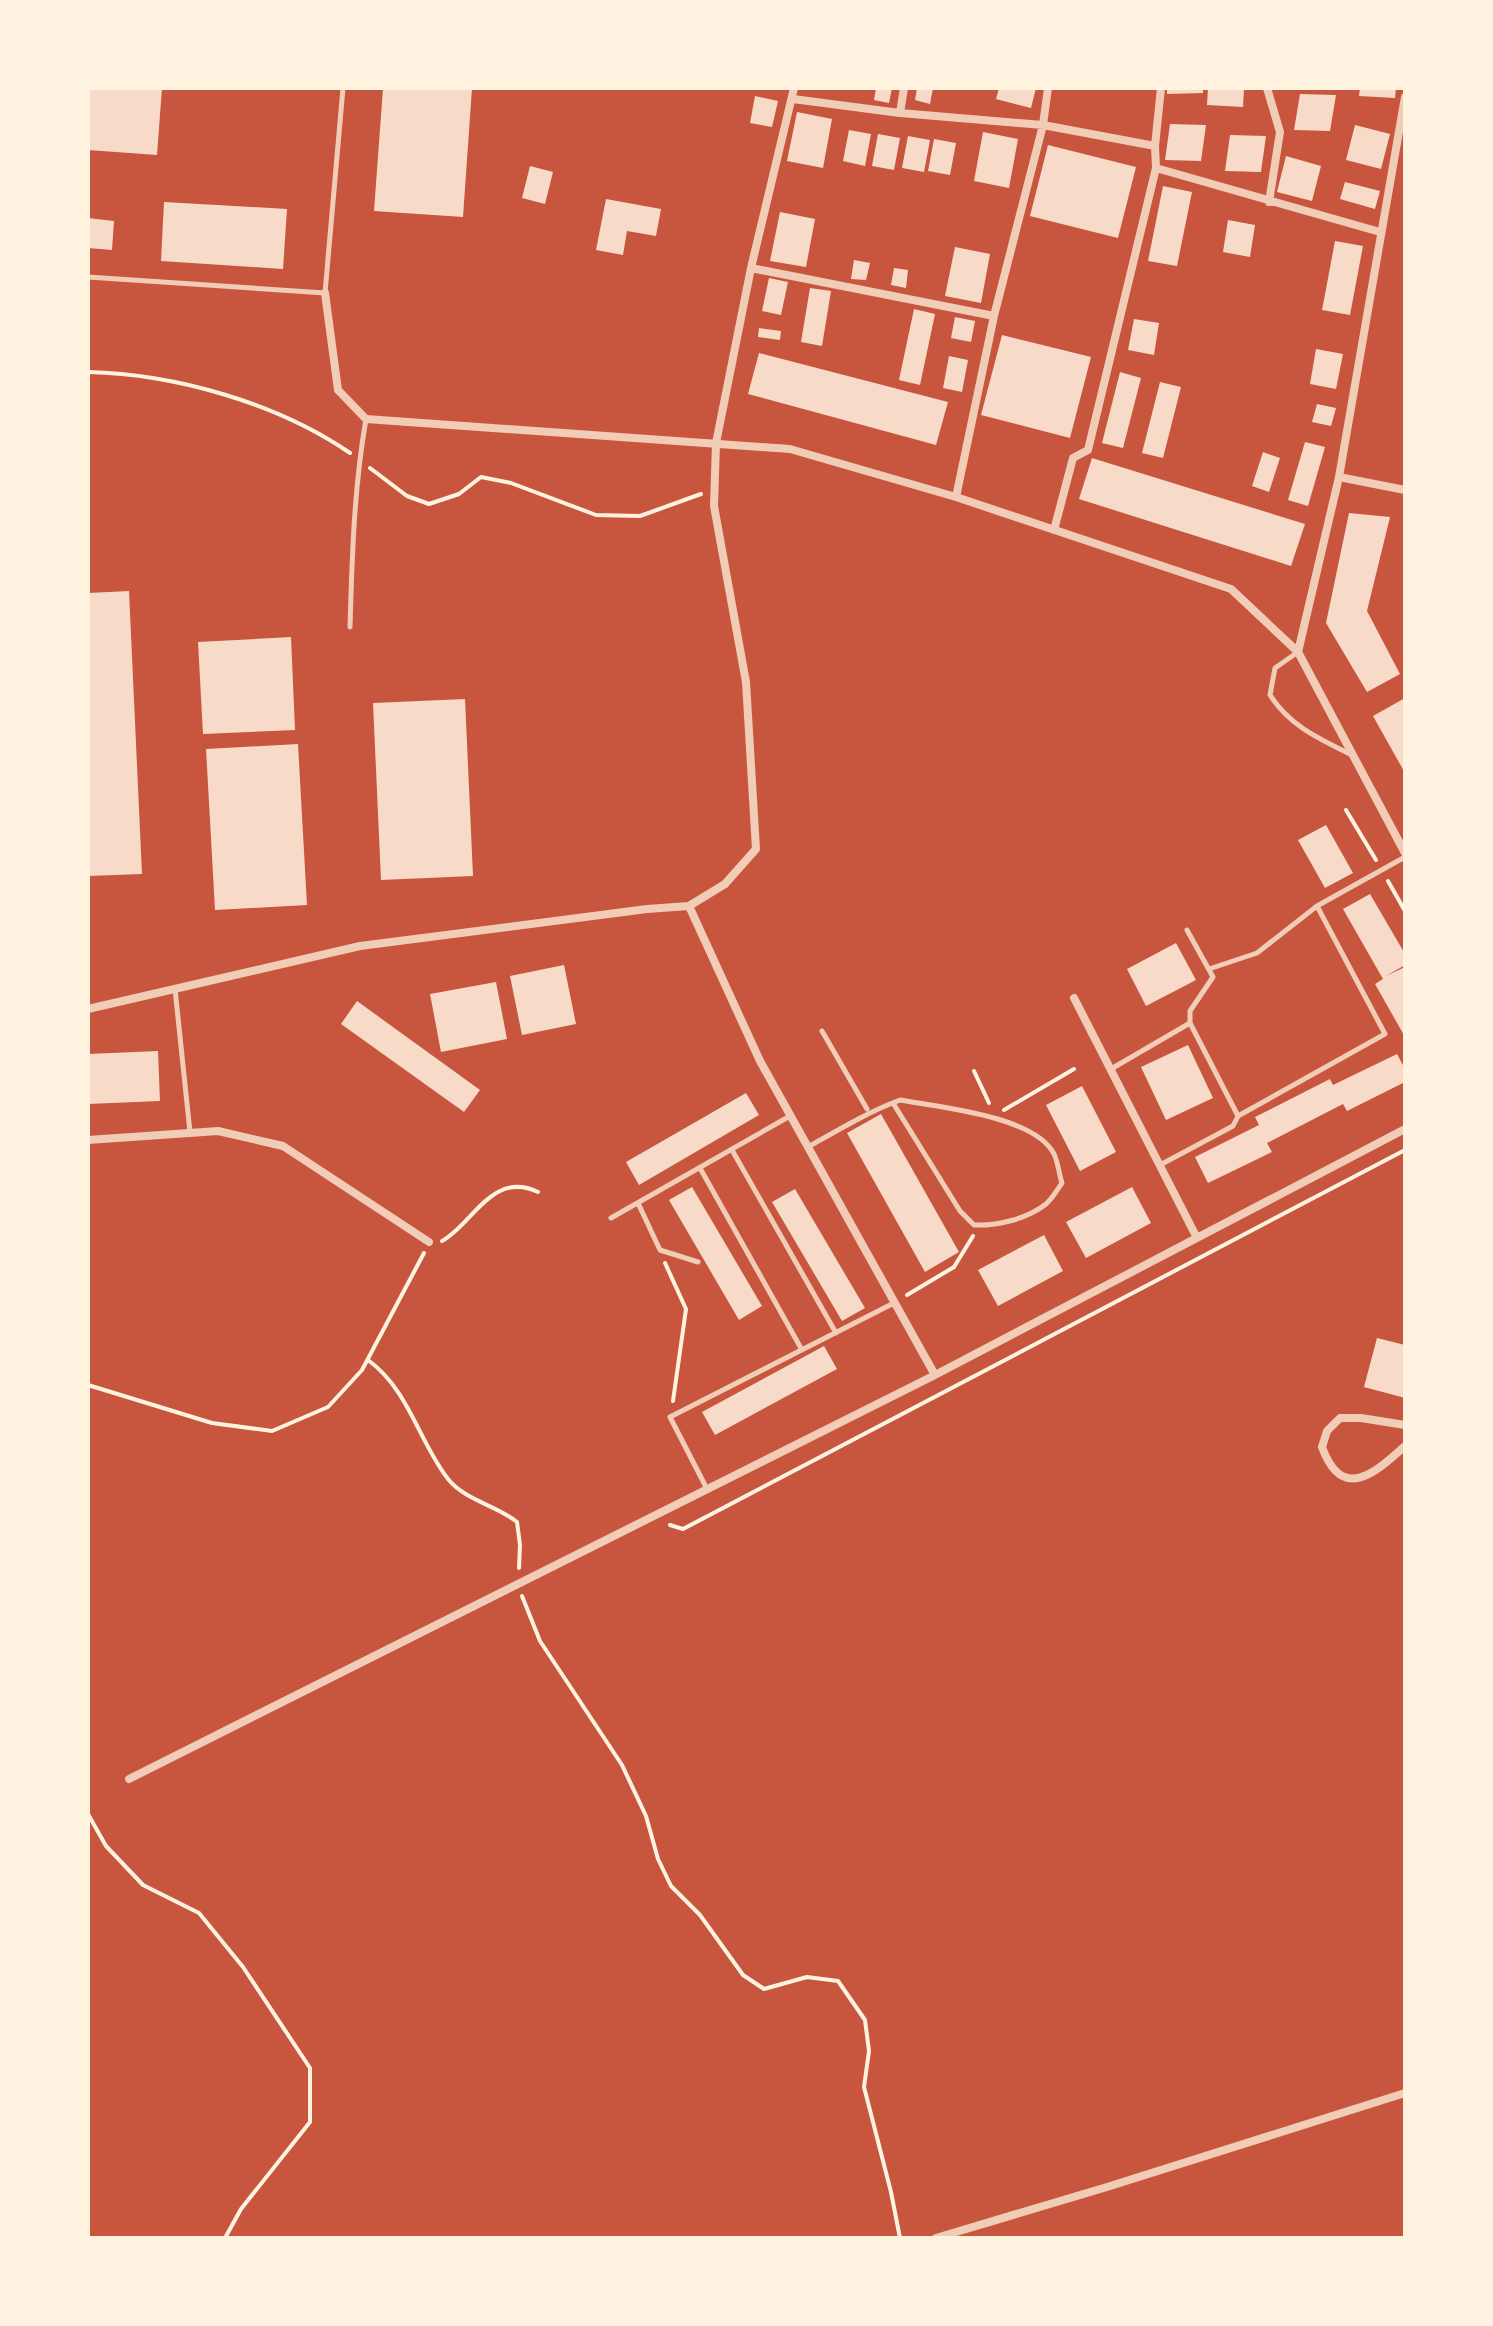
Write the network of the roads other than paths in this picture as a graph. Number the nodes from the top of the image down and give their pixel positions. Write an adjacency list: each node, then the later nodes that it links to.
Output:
1 (343, 88): 17 (lane)
2 (794, 88): 8 (street)
3 (904, 88): 9 (street)
4 (1048, 88): 10 (street)
5 (1161, 88): 11 (street)
6 (1267, 88): 13 (street)
7 (1405, 97): 14 (street)
8 (793, 99): 9 (street); 15 (street)
9 (900, 113): 10 (street)
10 (1043, 125): 11 (street); 18 (street)
11 (1155, 146): 12 (street)
12 (1156, 168): 13 (street); 24 (street)
13 (1269, 202): 14 (street)
14 (1380, 232): 21 (street)
15 (751, 268): 18 (street); 20 (street)
16 (88, 277): 17 (lane)
17 (325, 293): 19 (street)
18 (994, 316): 23 (street)
19 (366, 419): 20 (street); 25 (lane)
20 (716, 443): 23 (street); 29 (street)
21 (1339, 477): 22 (street); 26 (street)
22 (1405, 490)
23 (956, 497): 24 (street)
24 (1054, 530): 26 (street)
25 (350, 627)
26 (1298, 652): 27 (street); 27 (lane)
27 (1351, 754): 28 (street)
28 (1405, 855): 30 (lane)
29 (689, 906): 33 (street); 41 (street)
30 (1317, 906): 32 (lane); 42 (lane)
31 (1187, 930): 32 (lane)
32 (1209, 969): 36 (lane)
33 (175, 989): 35 (street); 44 (lane)
34 (1074, 998): 38 (street)
35 (88, 1009)
36 (1190, 1023): 38 (lane); 42 (lane)
37 (822, 1031): 40 (lane)
38 (1111, 1069): 48 (street)
39 (893, 1103): 39 (lane); 46 (lane)
40 (867, 1109)
41 (791, 1116): 46 (street); 47 (lane)
42 (1238, 1116): 48 (lane)
43 (1405, 1129): 52 (street)
44 (190, 1133): 45 (street); 53 (street)
45 (88, 1140)
46 (808, 1147): 55 (street)
47 (732, 1150): 49 (lane); 56 (lane)
48 (1160, 1165): 52 (street)
49 (700, 1168): 50 (lane); 57 (lane)
50 (638, 1203): 51 (lane); 54 (lane)
51 (611, 1218)
52 (1197, 1238): 58 (street)
53 (429, 1242)
54 (698, 1262)
55 (894, 1303): 56 (lane); 58 (street)
56 (836, 1333): 57 (lane)
57 (802, 1350): 61 (lane)
58 (935, 1375): 61 (street)
59 (1405, 1425): 60 (street)
60 (1405, 1446)
61 (707, 1489): 62 (street)
62 (129, 1779)
63 (1405, 2093): 64 (street)
64 (936, 2238)

